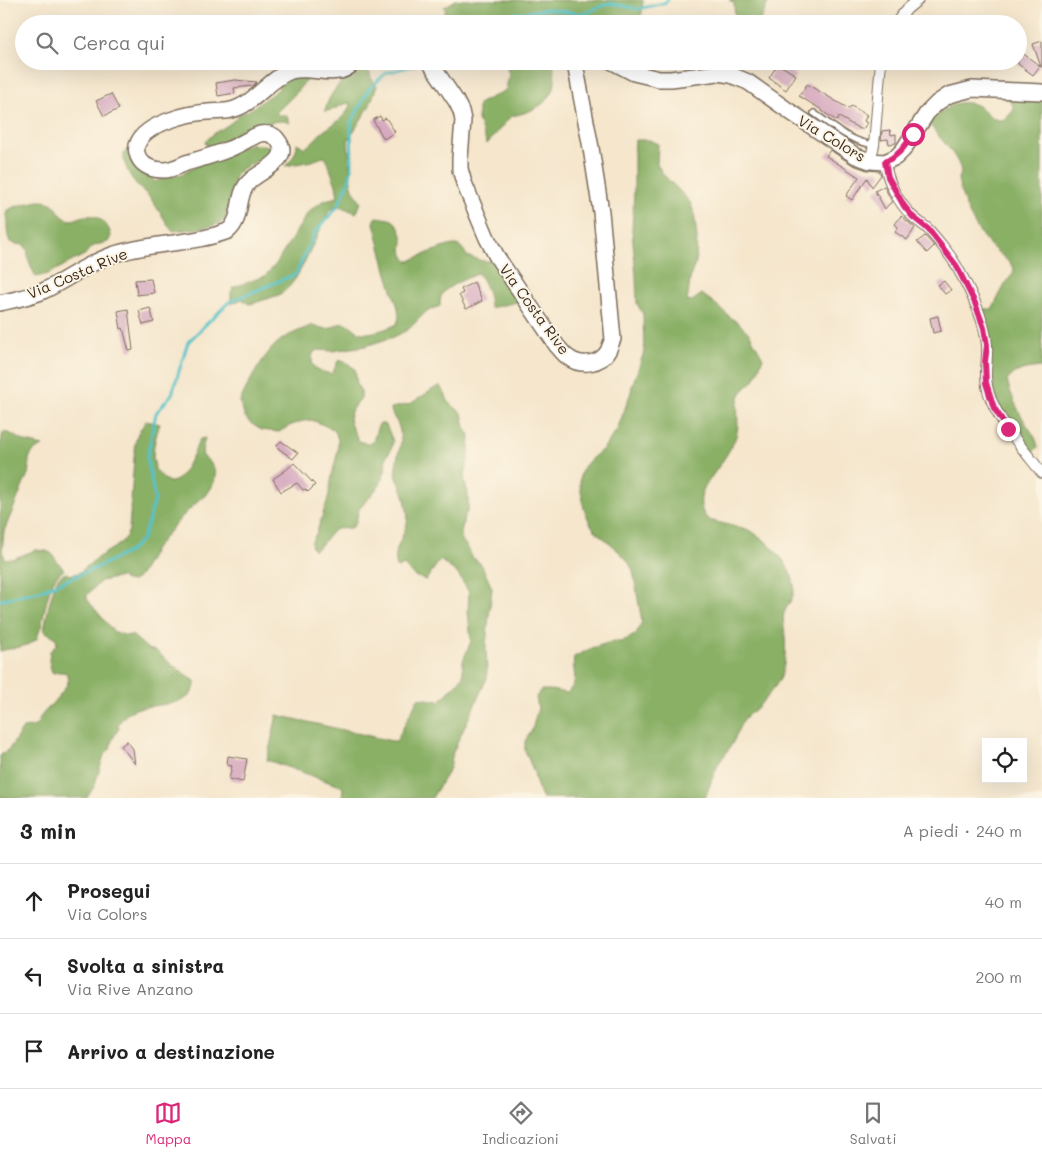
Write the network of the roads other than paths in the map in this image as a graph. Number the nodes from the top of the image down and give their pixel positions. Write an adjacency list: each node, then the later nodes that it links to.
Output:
1 (918, 0): 2 (street)
2 (902, 15)
3 (298, 70): 14 (street, Via Costa Rive)
4 (321, 70): 5 (street, Via Costa Rive)
5 (343, 70)
6 (435, 70): 7 (street, Via Costa Rive)
7 (576, 70)
8 (627, 70): 13 (street, Via Colors)
9 (880, 70): 12 (street)
10 (1042, 92): 13 (street, Via Colors)
11 (814, 113): 12 (lane)
12 (874, 145): 13 (street)
13 (878, 162): 15 (street)
14 (0, 303)
15 (1042, 473)

